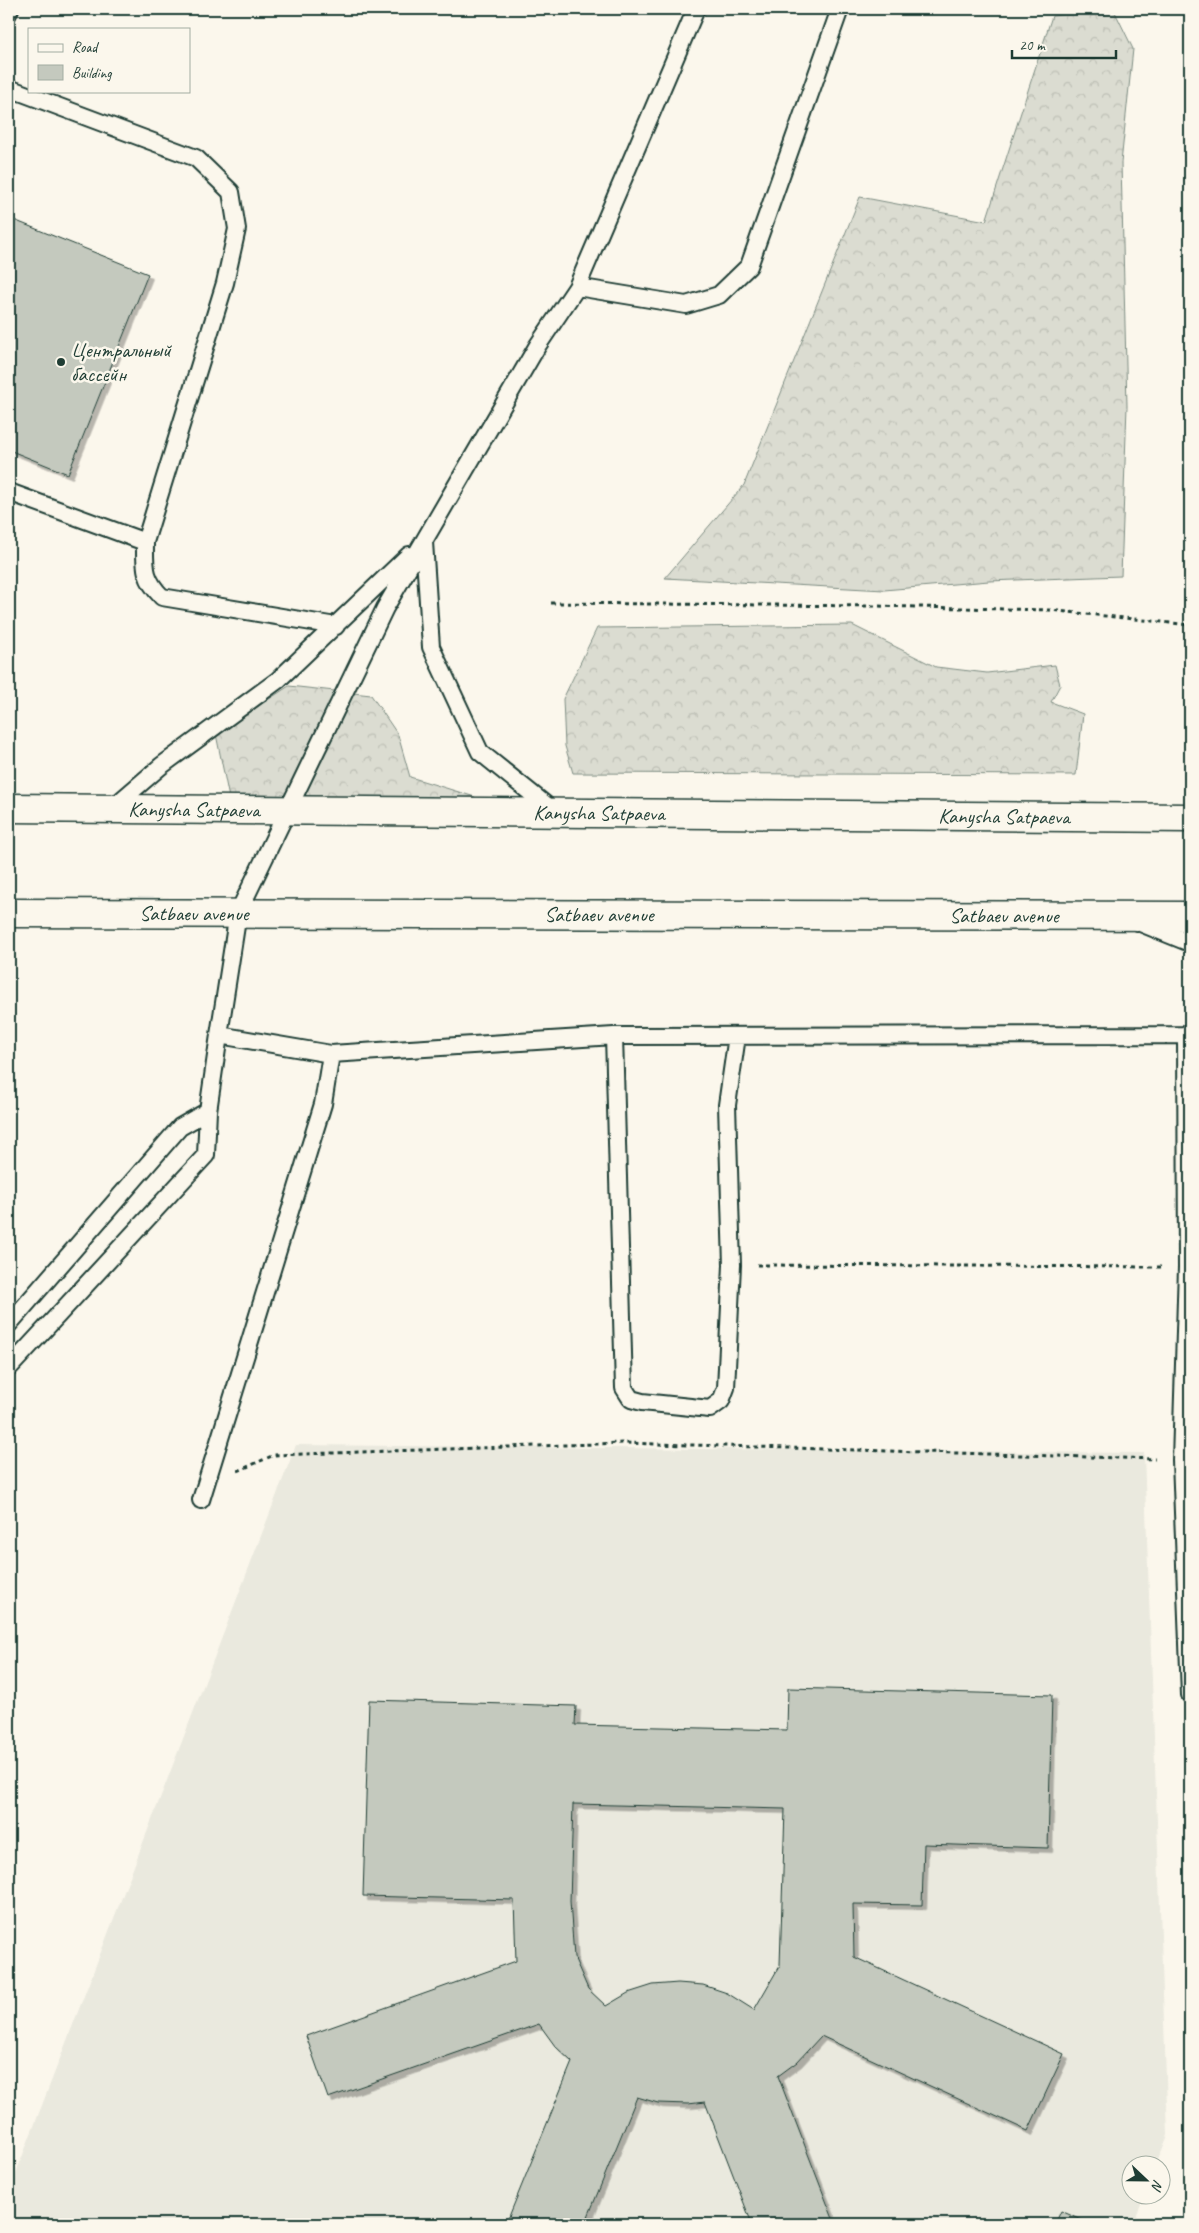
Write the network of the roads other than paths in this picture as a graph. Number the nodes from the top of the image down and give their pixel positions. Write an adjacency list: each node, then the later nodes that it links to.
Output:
1 (696, 9): 4 (lane)
2 (840, 9): 4 (lane)
3 (9, 88): 6 (lane)
4 (577, 287): 7 (lane)
5 (9, 492): 6 (lane)
6 (145, 542): 8 (lane)
7 (424, 542): 8 (lane); 11 (lane); 12 (lane)
8 (336, 626): 10 (lane)
9 (9, 808): 10 (main road, Kanysha Satpaeva)
10 (111, 809): 11 (main road, Kanysha Satpaeva)
11 (287, 810): 12 (main road, Kanysha Satpaeva); 15 (lane)
12 (556, 813): 13 (main road, Kanysha Satpaeva)
13 (1190, 818)
14 (9, 913): 15 (main road, Satbaev avenue)
15 (238, 913): 16 (main road, Satbaev avenue); 20 (lane)
16 (1124, 916): 17 (main road, Satbaev avenue); 18 (lane)
17 (1190, 916)
18 (1190, 944)
19 (1188, 1033): 22 (lane); 28 (lane)
20 (219, 1035): 23 (lane); 24 (lane)
21 (614, 1036): 22 (lane); 22 (lane); 23 (lane)
22 (736, 1036)
23 (331, 1054): 27 (lane)
24 (208, 1111): 25 (lane); 26 (lane)
25 (9, 1324)
26 (9, 1368)
27 (204, 1492)
28 (1190, 1694)

